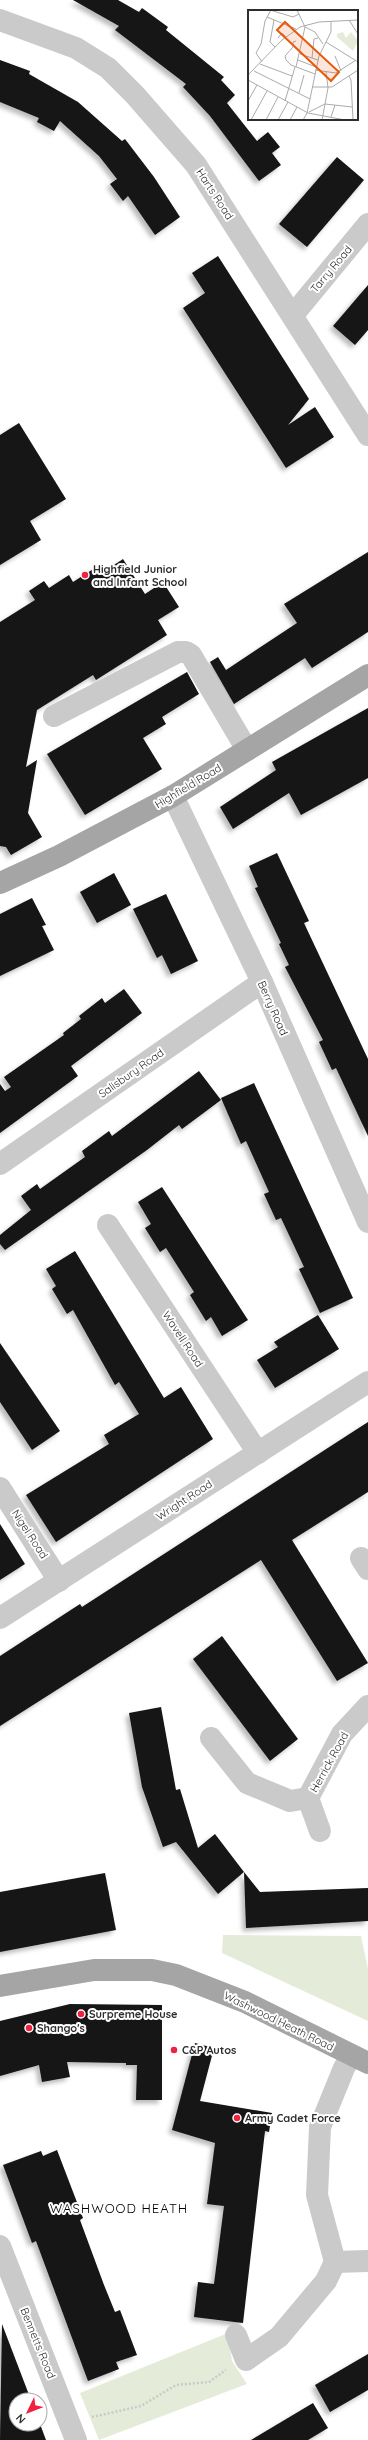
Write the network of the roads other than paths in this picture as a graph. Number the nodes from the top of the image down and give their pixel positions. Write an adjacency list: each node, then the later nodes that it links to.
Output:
1 (0, 20): 3 (street, Harts Road)
2 (368, 224): 3 (street, Tarry Road)
3 (293, 315): 4 (street, Harts Road)
4 (368, 435)
5 (368, 675): 7 (main road, Highfield Road)
6 (54, 716): 7 (street)
7 (247, 750): 8 (main road, Highfield Road)
8 (173, 796): 9 (main road, Highfield Road); 10 (street, Berry Road)
9 (0, 883)
10 (262, 982): 11 (street, Salisbury Road); 12 (street, Berry Road)
11 (0, 1164)
12 (368, 1222)
13 (108, 1225): 15 (street, Wavell Road)
14 (368, 1382): 15 (street, Wright Road)
15 (258, 1453): 17 (street, Wright Road)
16 (0, 1488): 17 (street, Nigel Road)
17 (60, 1581): 18 (street, Wright Road)
18 (0, 1618)
19 (368, 1706): 21 (street, Herrick Road)
20 (211, 1738): 21 (street, Herrick Road)
21 (308, 1798): 22 (street)
22 (320, 1831)
23 (0, 1986): 24 (main road, Washwood Heath Road)
24 (360, 2059): 27 (street)
25 (0, 2246): 29 (street, Bennetts Road)
26 (368, 2261): 27 (street)
27 (334, 2262): 28 (street)
28 (236, 2335)
29 (73, 2431)

